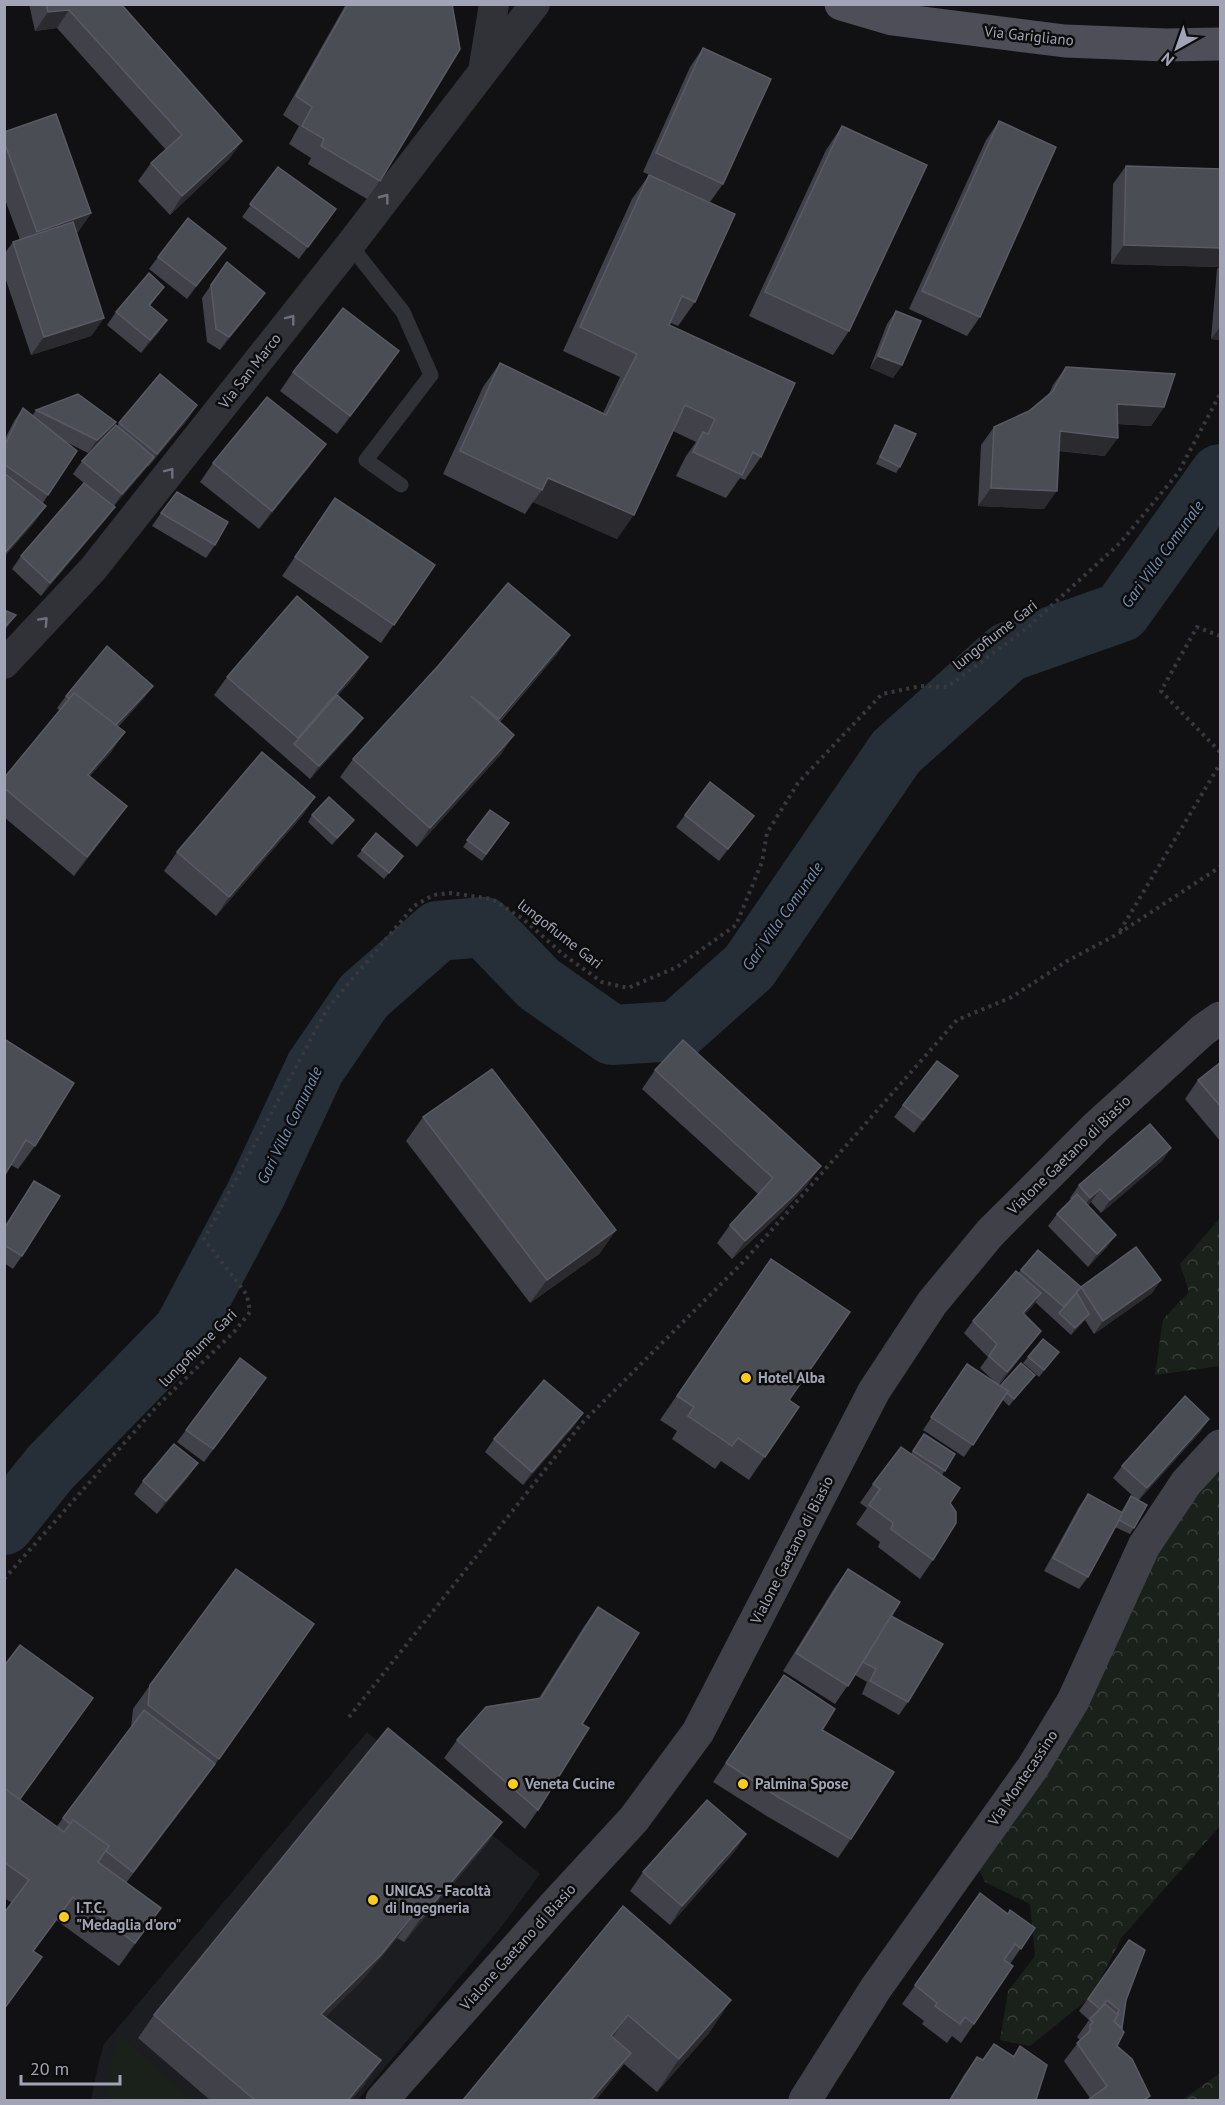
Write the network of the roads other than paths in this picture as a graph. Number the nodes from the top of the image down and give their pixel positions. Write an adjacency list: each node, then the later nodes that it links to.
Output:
1 (494, 4): 5 (street, Via San Marco)
2 (535, 4): 5 (street, Via San Marco)
3 (841, 4): 4 (main road, Via Garigliano)
4 (1221, 44)
5 (484, 69): 6 (street, Via San Marco, one-way to 5)
6 (350, 245): 7 (lane); 8 (street, Via San Marco, one-way to 6)
7 (401, 485)
8 (4, 664)
9 (1221, 1018): 11 (street, Vialone Gaetano di Biasio)
10 (1221, 1446): 12 (street, Via Montecassino)
11 (382, 2100)
12 (805, 2100)

